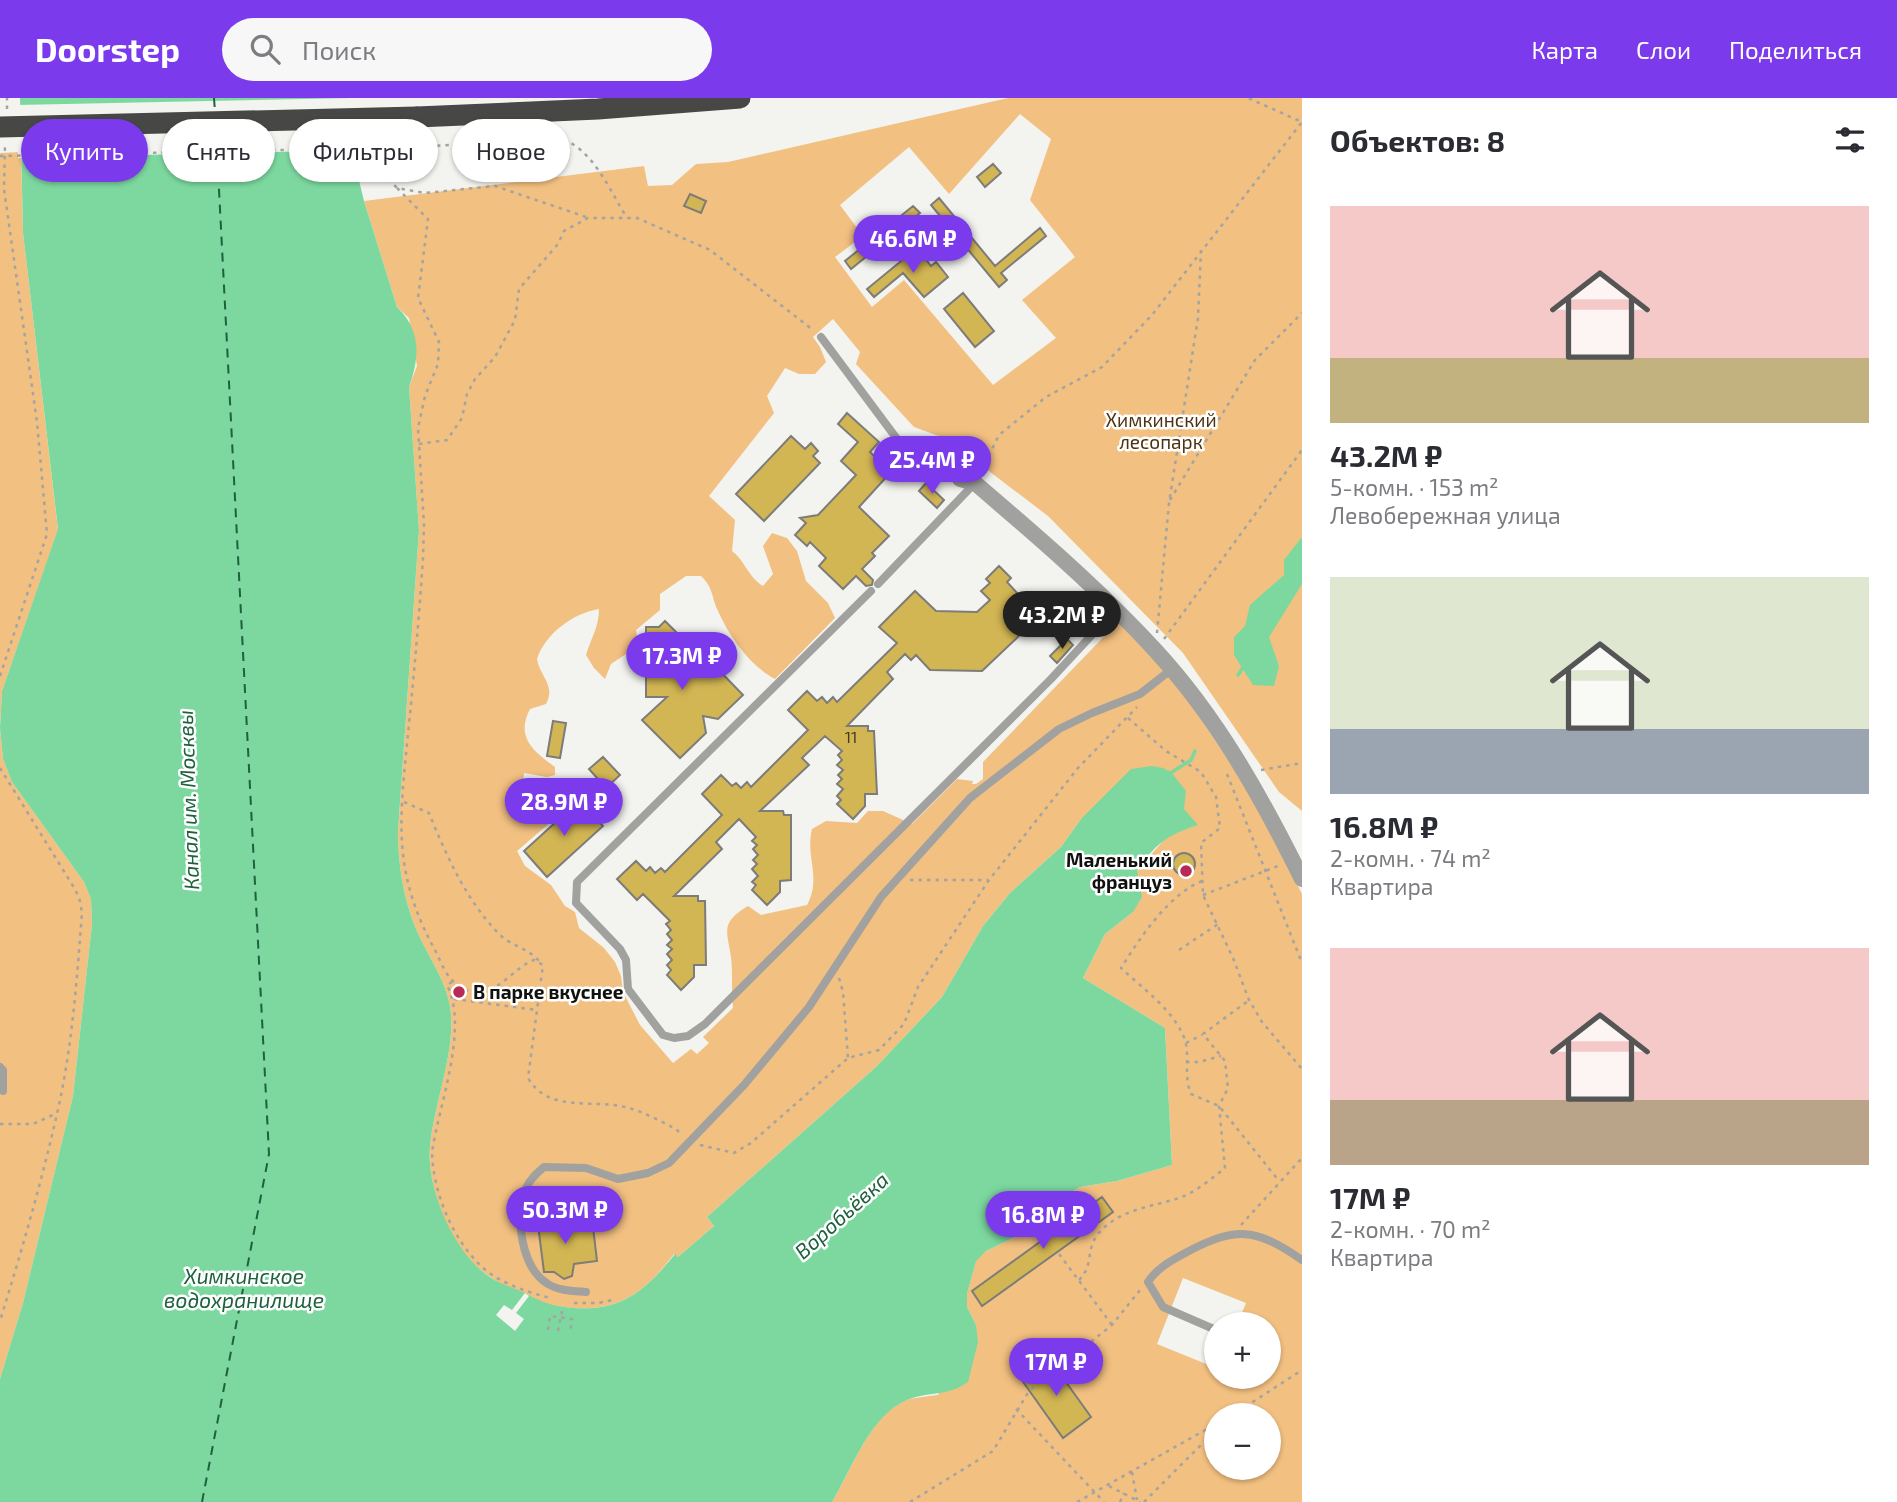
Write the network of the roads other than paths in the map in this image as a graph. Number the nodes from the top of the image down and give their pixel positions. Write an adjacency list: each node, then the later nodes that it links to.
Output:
1 (740, 98): 2 (highway, bridge)
2 (0, 127)
3 (821, 337): 4 (lane)
4 (967, 481): 5 (street); 5 (lane)
5 (1115, 610): 6 (street)
6 (1171, 669): 7 (street); 11 (lane)
7 (1302, 879)
8 (0, 1067): 9 (lane)
9 (0, 1090)
10 (1302, 1260): 12 (lane)
11 (586, 1292)
12 (1204, 1325)

